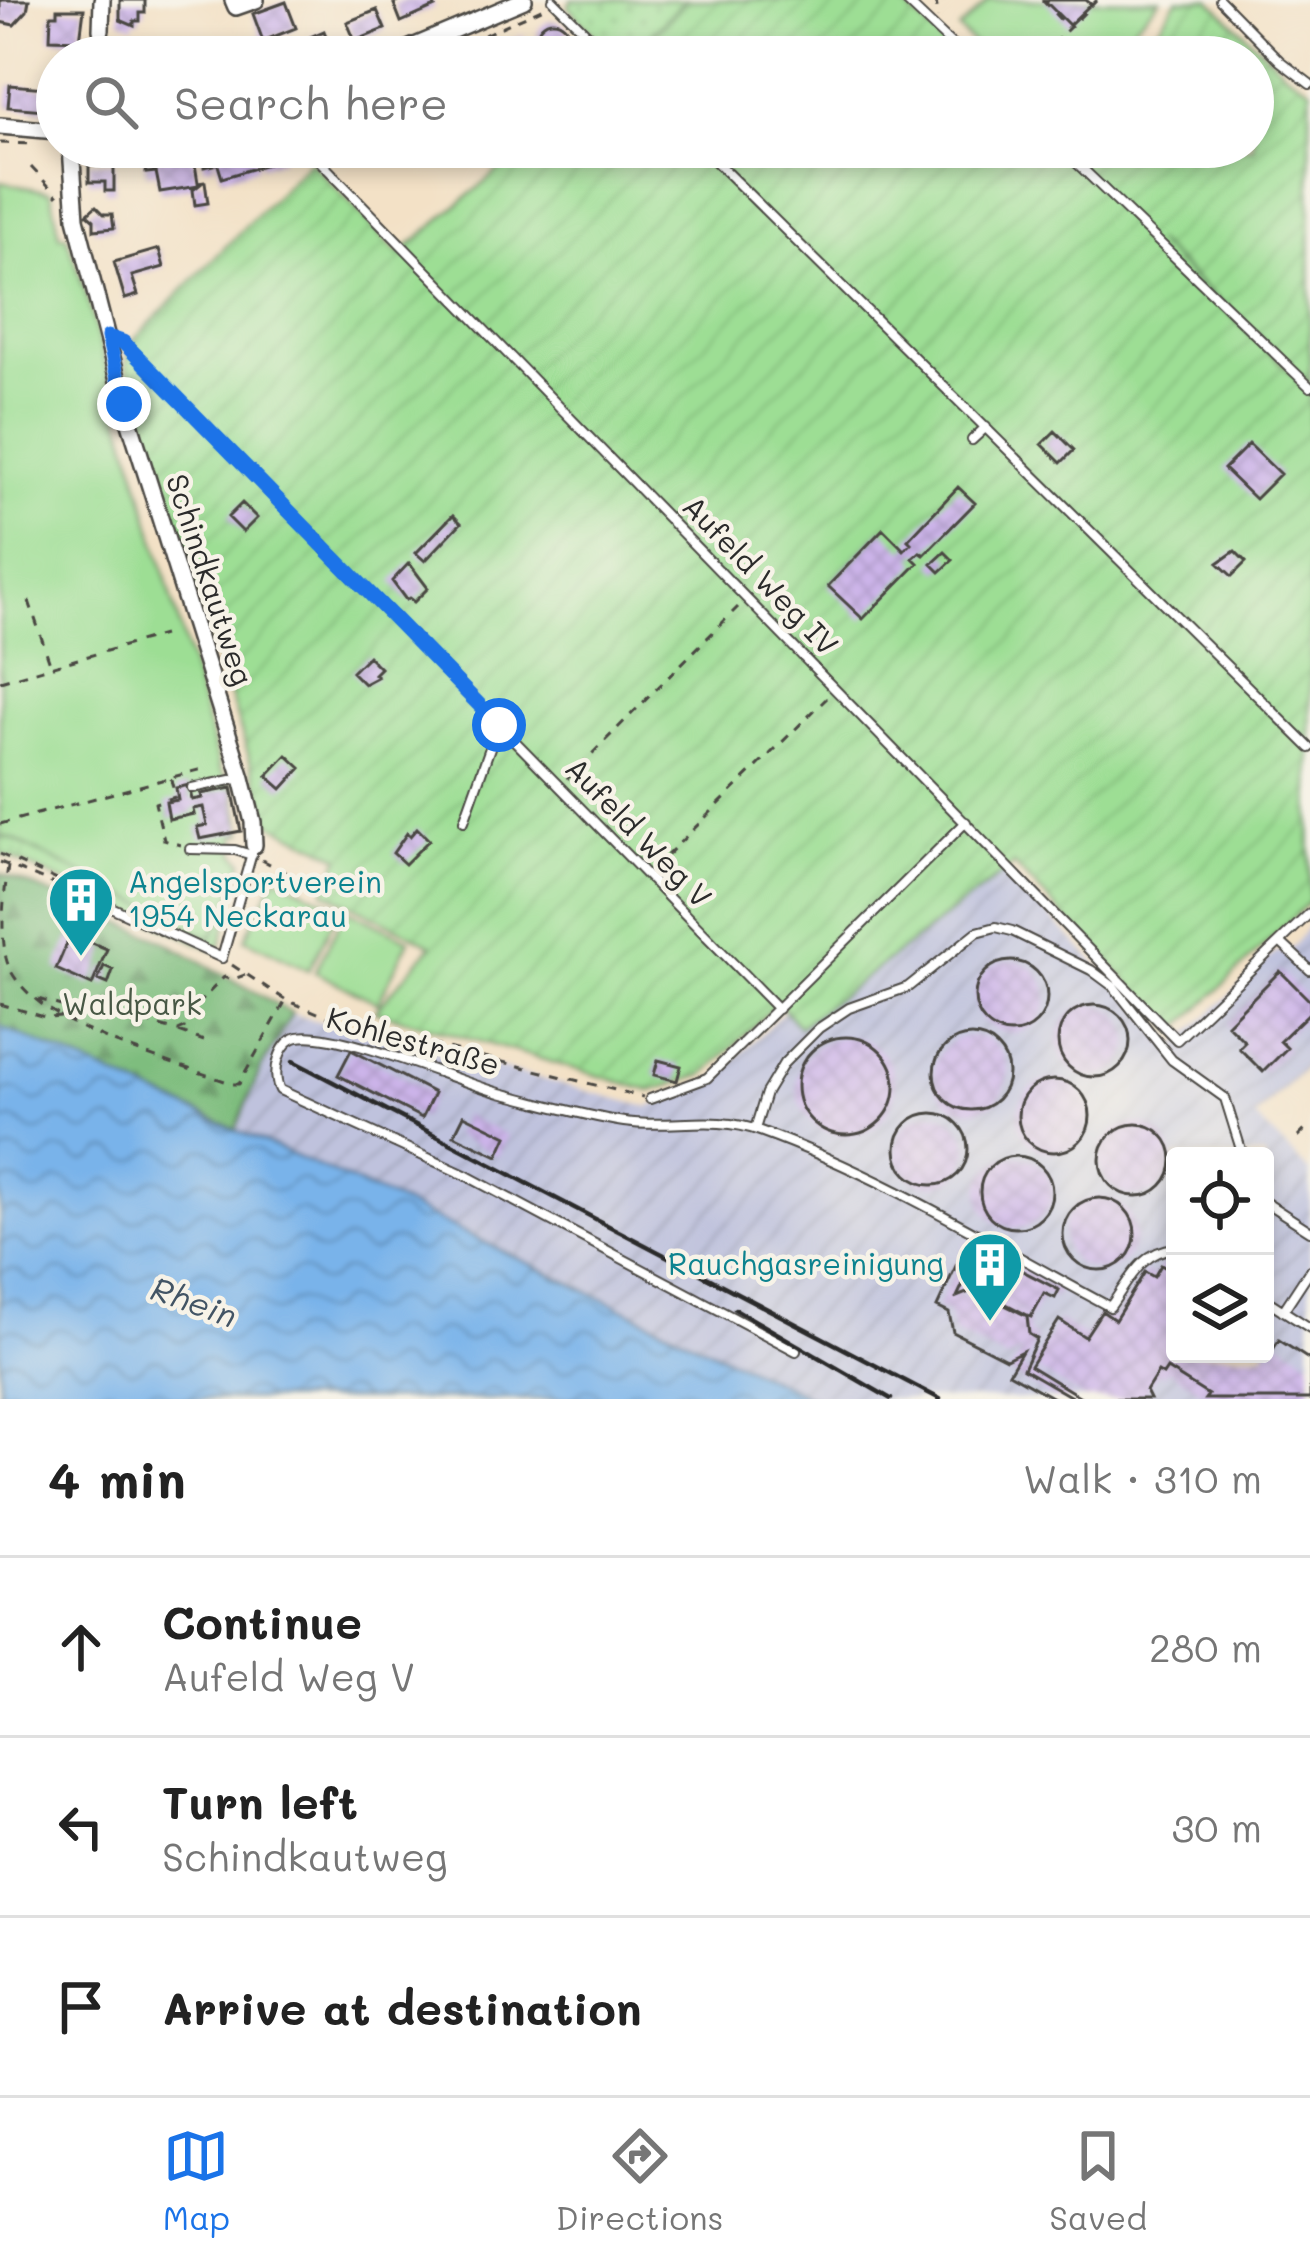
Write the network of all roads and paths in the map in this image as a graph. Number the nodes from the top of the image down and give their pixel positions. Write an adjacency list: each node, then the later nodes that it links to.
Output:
1 (102, 0): 11 (street)
2 (233, 0): 3 (street)
3 (256, 0)
4 (524, 0): 12 (street)
5 (905, 0): 15 (lane)
6 (1042, 0): 10 (path)
7 (1220, 0): 17 (lane)
8 (554, 1): 13 (path); 14 (lane)
9 (1092, 2): 10 (path)
10 (1069, 28): 16 (path)
11 (101, 30)
12 (438, 36)
13 (480, 36)
14 (589, 36)
15 (943, 36)
16 (1062, 36)
17 (1255, 36)
18 (1274, 55): 19 (lane)
19 (1310, 84)
20 (0, 126): 21 (street)
21 (36, 129)
22 (0, 143): 23 (path)
23 (36, 144)
24 (31, 167): 29 (path)
25 (72, 168): 29 (street, Schindkautweg)
26 (327, 168): 34 (lane, Aufeld Weg IV)
27 (722, 168): 32 (lane)
28 (1082, 168): 31 (lane)
29 (74, 208): 30 (street, Schindkautweg)
30 (108, 337): 40 (lane, Aufeld Weg V); 44 (street, Schindkautweg)
31 (1310, 387)
32 (986, 427): 33 (lane); 41 (lane)
33 (972, 440)
34 (748, 598): 39 (lane, Aufeld Weg IV); 45 (path)
35 (29, 601): 37 (path)
36 (163, 635): 37 (path)
37 (51, 666): 38 (path)
38 (0, 681)
39 (837, 689): 48 (lane, Aufeld Weg IV); 55 (path)
40 (499, 725): 45 (lane, Aufeld Weg V); 47 (lane)
41 (1310, 748)
42 (206, 768): 43 (path)
43 (170, 778): 49 (path); 50 (path)
44 (242, 778): 46 (lane); 51 (street, Schindkautweg)
45 (559, 787): 55 (lane, Aufeld Weg V)
46 (192, 788)
47 (464, 821)
48 (966, 822): 59 (lane, Aufeld Weg IV); 68 (lane)
49 (0, 824)
50 (190, 849): 51 (lane)
51 (253, 850): 56 (path); 60 (lane, Schindkautweg)
52 (0, 854): 57 (path)
53 (0, 862): 54 (path)
54 (8, 866): 57 (path); 61 (path)
55 (646, 875): 68 (lane, Aufeld Weg V)
56 (319, 890)
57 (100, 902): 60 (lane)
58 (1310, 913): 59 (lane)
59 (1281, 943): 63 (lane)
60 (221, 958): 64 (path)
61 (6, 961): 62 (path); 65 (path)
62 (0, 965)
63 (1310, 970)
64 (247, 975): 66 (path); 70 (path)
65 (32, 998): 69 (path); 70 (path)
66 (286, 1000): 69 (path); 72 (path)
67 (0, 1004): 69 (path)
68 (778, 1010): 72 (lane)
69 (63, 1017)
70 (178, 1031): 71 (path)
71 (203, 1041)
72 (650, 1099)
73 (1310, 1125): 75 (path)
74 (755, 1129): 76 (lane); 79 (lane, Kohlestraße); 84 (lane, Kohlestraße)
75 (1298, 1137)
76 (1241, 1147)
77 (1274, 1208): 78 (lane)
78 (1310, 1231)
79 (1166, 1250)
80 (1310, 1270): 82 (lane)
81 (1274, 1305): 82 (lane)
82 (1283, 1311): 83 (lane)
83 (1310, 1328)
84 (796, 1351)

